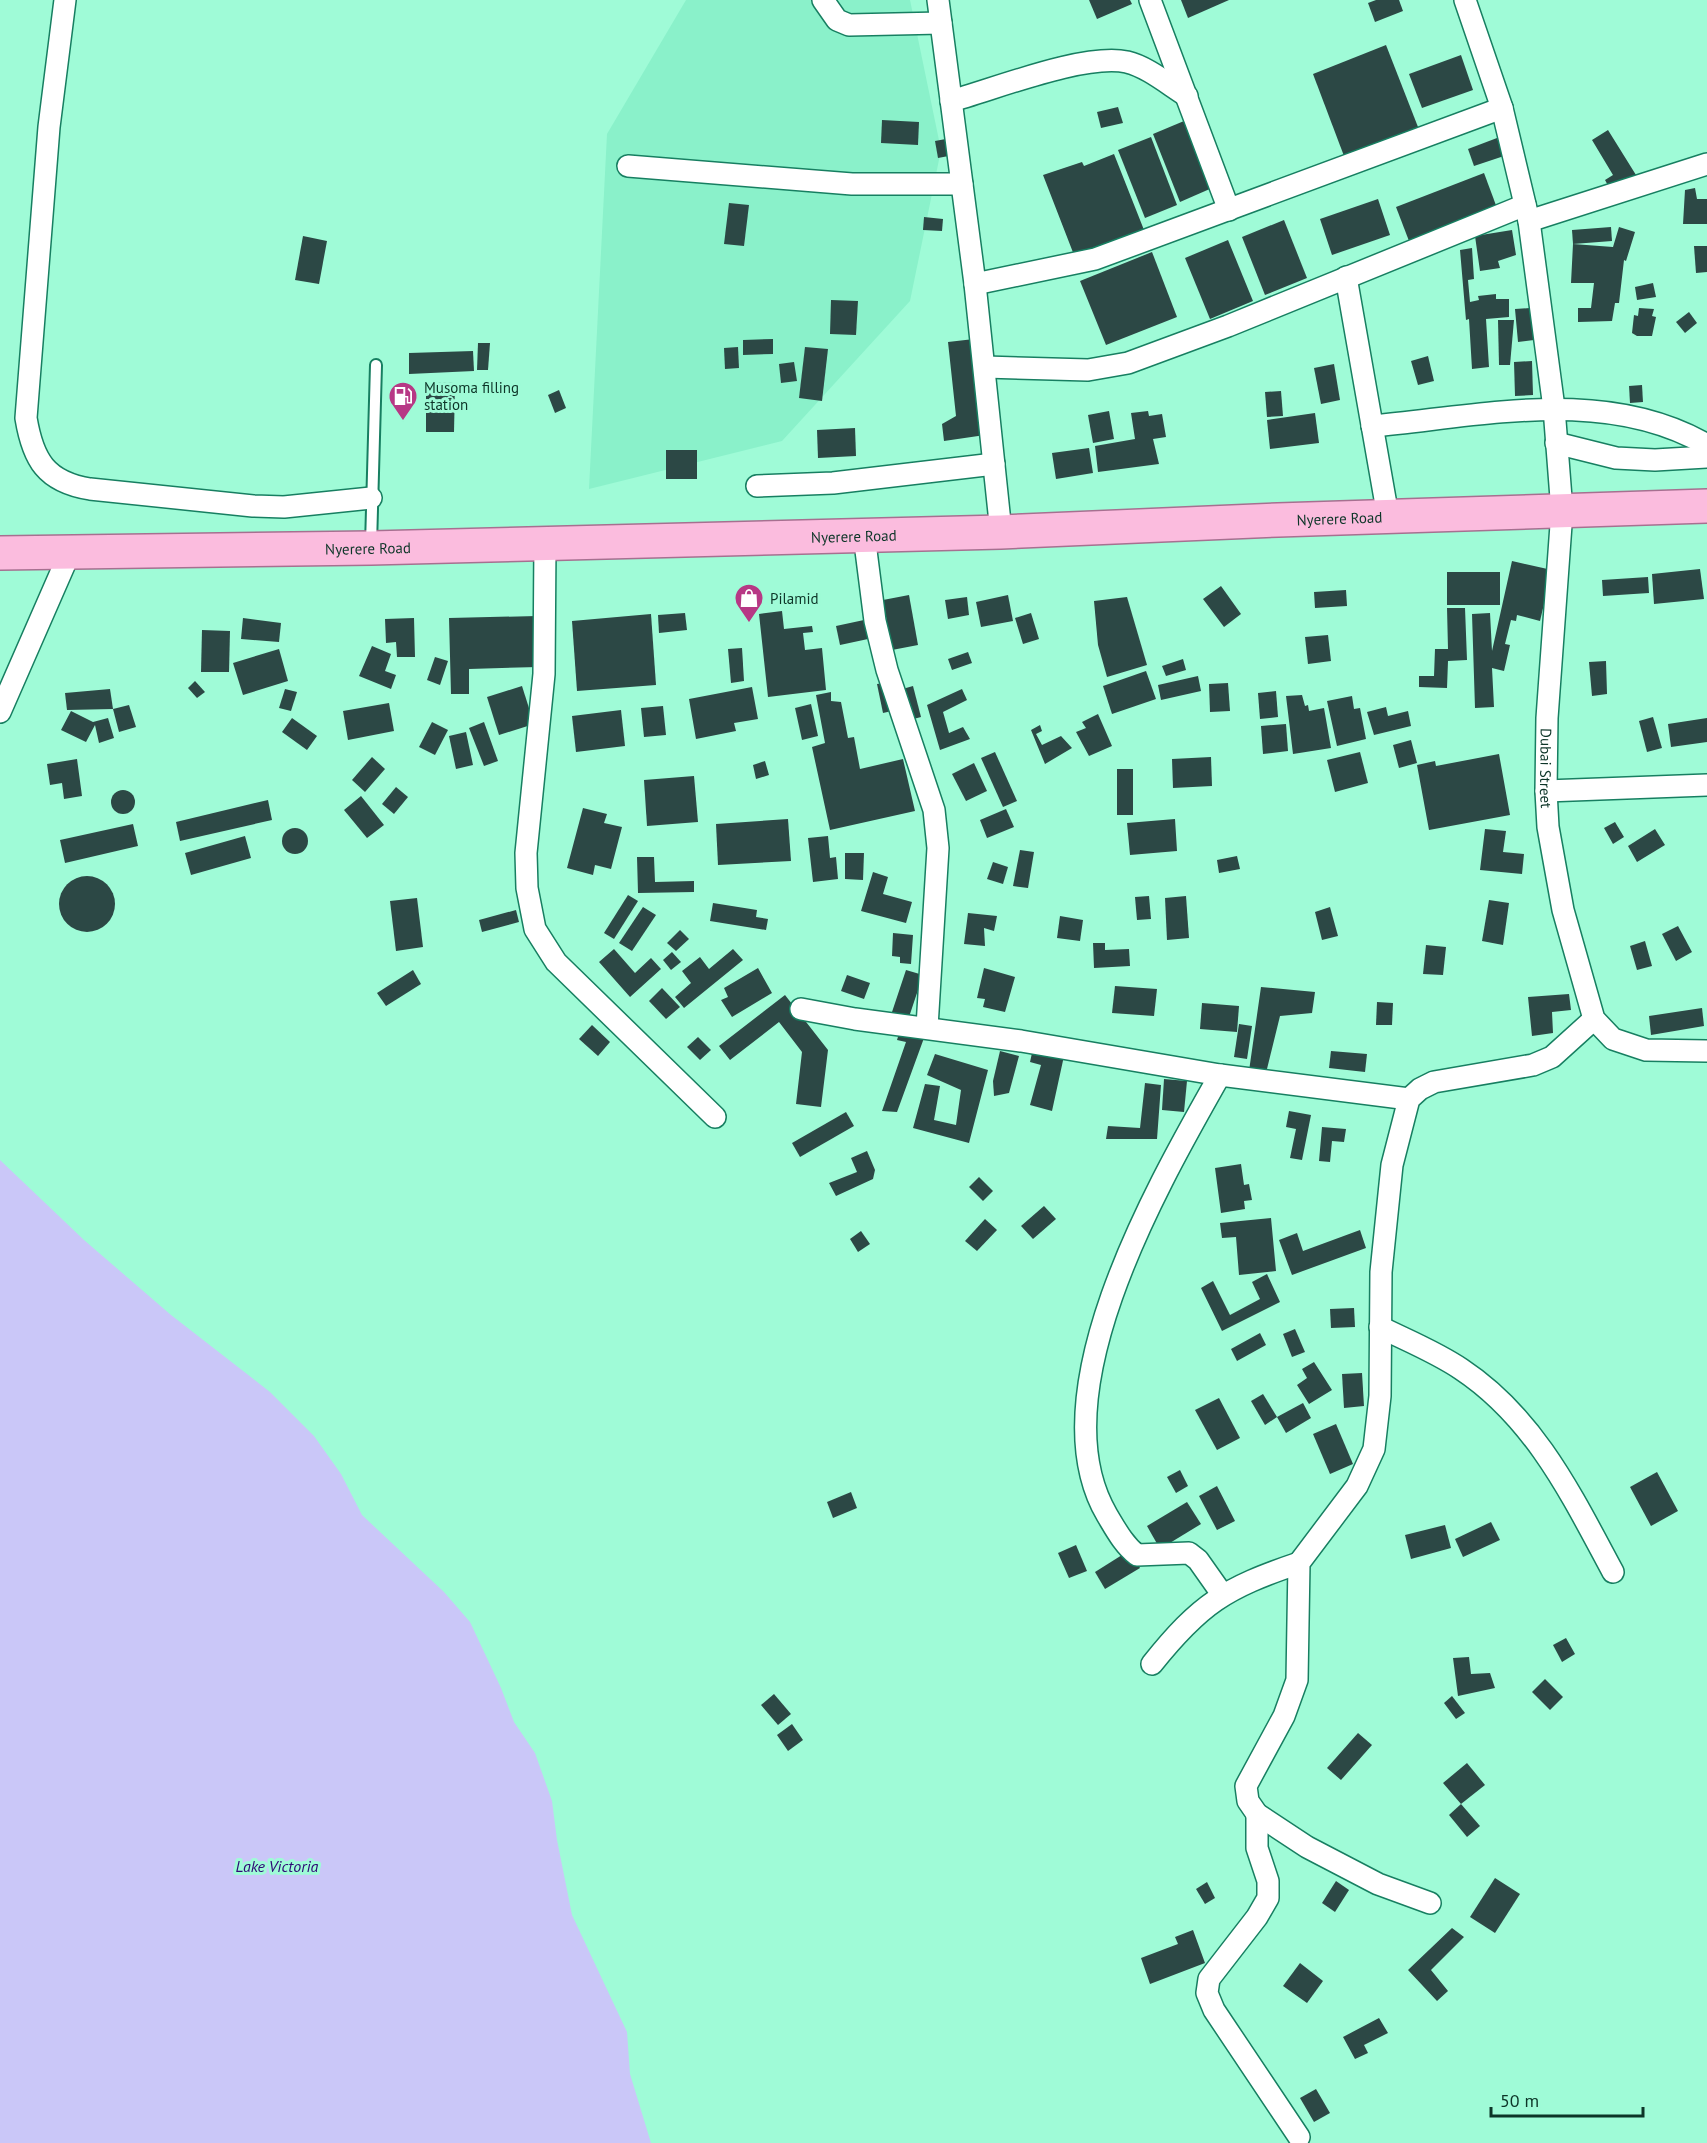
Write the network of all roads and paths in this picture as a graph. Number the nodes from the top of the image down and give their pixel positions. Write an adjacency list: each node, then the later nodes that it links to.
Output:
1 (65, 0): 26 (street)
2 (823, 0): 6 (street)
3 (938, 0): 6 (street)
4 (1150, 0): 7 (street)
5 (1465, 0): 9 (street, Dubai Street)
6 (941, 22): 8 (street)
7 (1187, 96): 8 (street); 13 (street)
8 (951, 101): 12 (street)
9 (1502, 108): 13 (street); 14 (street, Dubai Street)
10 (1707, 164): 14 (street)
11 (628, 166): 12 (street)
12 (962, 184): 16 (street)
13 (1229, 210): 16 (street)
14 (1527, 213): 15 (street); 19 (street, Dubai Street)
15 (1346, 277): 18 (street); 20 (street)
16 (975, 284): 18 (street)
17 (376, 365): 26 (lane)
18 (985, 367): 24 (street)
19 (1554, 408): 20 (street); 21 (street, Dubai Street); 22 (street)
20 (1372, 426): 29 (street)
21 (1556, 443): 23 (street); 28 (street, Dubai Street)
22 (1707, 445)
23 (1707, 457)
24 (994, 464): 25 (street); 30 (street)
25 (757, 486)
26 (371, 498): 33 (lane)
27 (1707, 506): 28 (main road, Nyerere Road)
28 (1562, 511): 29 (main road, Nyerere Road); 38 (street, Dubai Street)
29 (1388, 516): 30 (main road, Nyerere Road)
30 (1001, 532): 31 (main road, Nyerere Road)
31 (864, 535): 32 (main road, Nyerere Road); 41 (street)
32 (545, 543): 33 (main road, Nyerere Road); 45 (street)
33 (371, 548): 34 (main road, Nyerere Road)
34 (70, 552): 35 (main road, Nyerere Road); 36 (street)
35 (0, 553)
36 (0, 712)
37 (1707, 785): 38 (street)
38 (1546, 792): 40 (street, Dubai Street)
39 (801, 1009): 41 (street)
40 (1594, 1019): 42 (street); 44 (street)
41 (927, 1028): 43 (street)
42 (1707, 1051)
43 (1220, 1075): 44 (street); 49 (street)
44 (1409, 1099): 46 (street)
45 (715, 1117)
46 (1380, 1327): 47 (street); 48 (street)
47 (1299, 1563): 49 (street); 51 (street)
48 (1613, 1572)
49 (1222, 1594): 50 (street)
50 (1152, 1664)
51 (1257, 1814): 52 (street); 53 (street)
52 (1430, 1904)
53 (1299, 2137)

